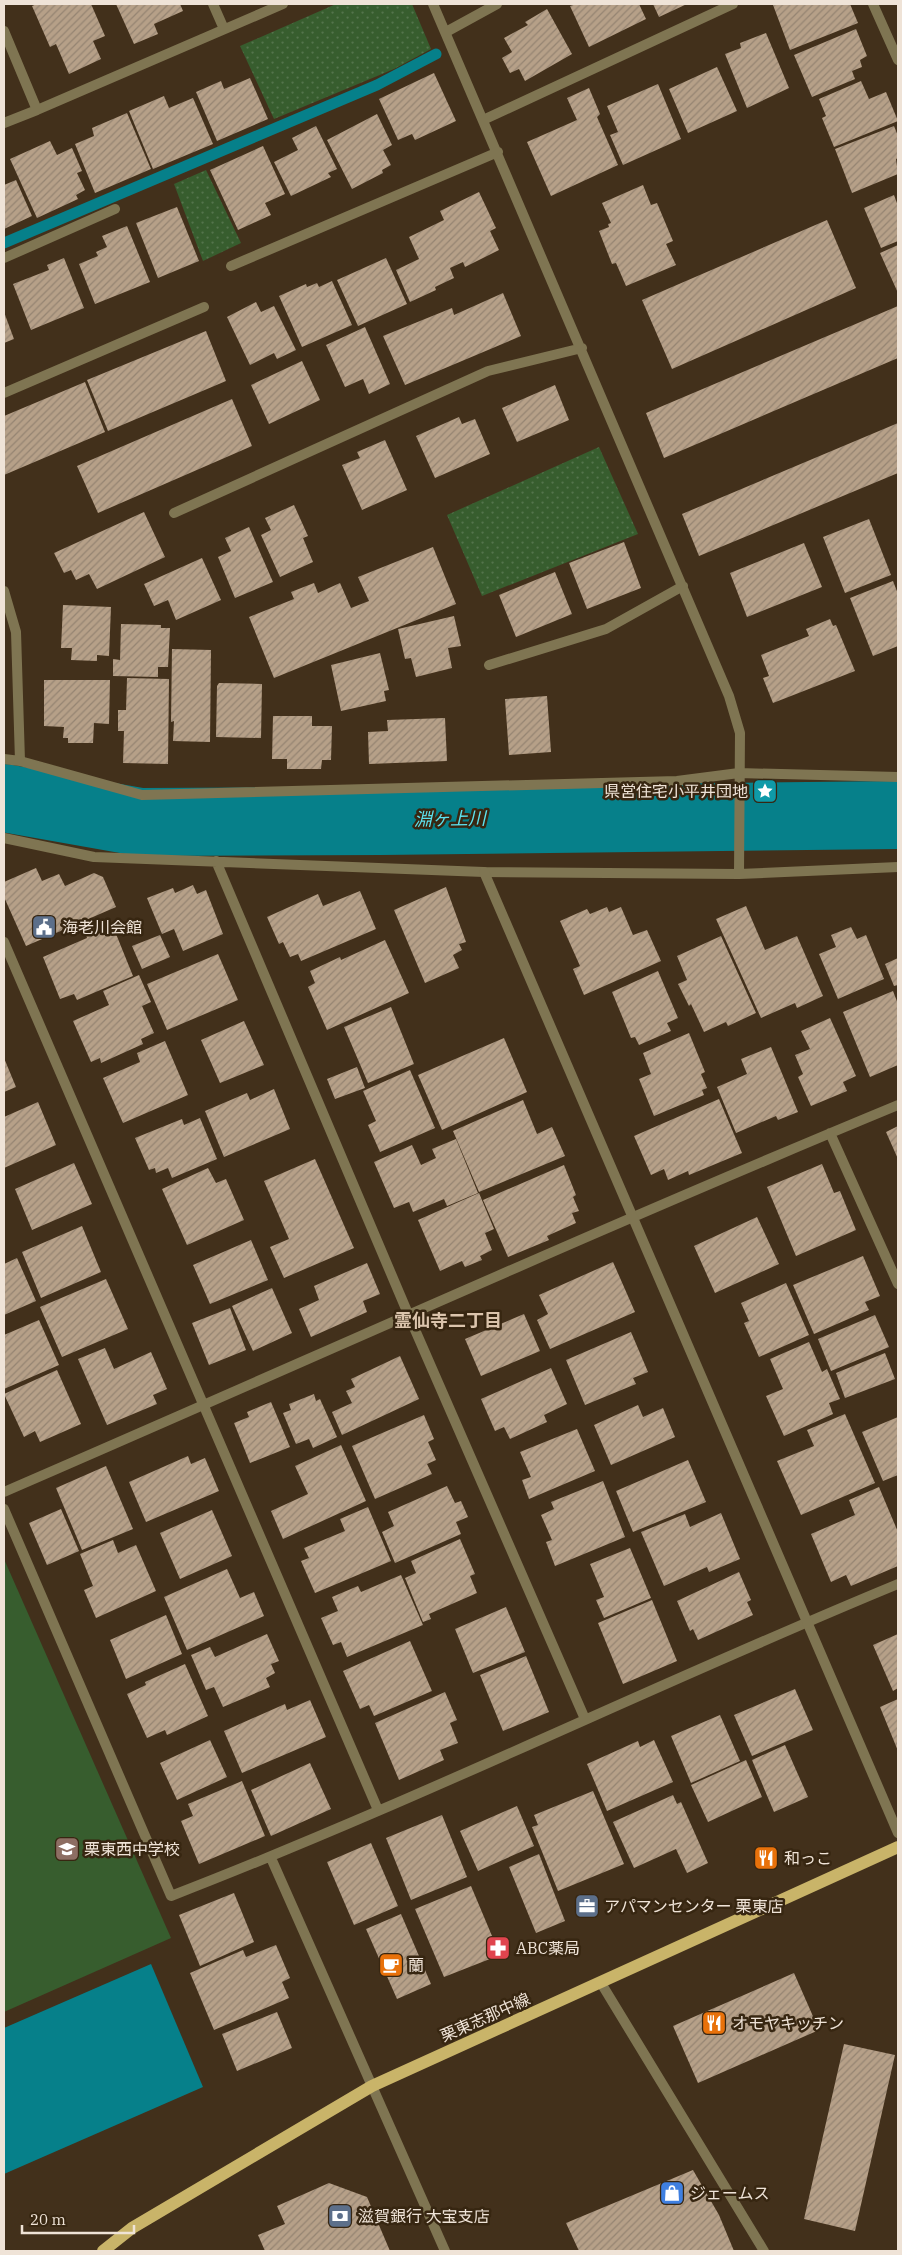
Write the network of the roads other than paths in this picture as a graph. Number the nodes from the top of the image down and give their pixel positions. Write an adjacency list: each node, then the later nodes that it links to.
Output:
1 (213, 4): 7 (street)
2 (282, 4): 7 (street)
3 (433, 4): 9 (street)
4 (498, 4): 9 (street)
5 (733, 4): 12 (street)
6 (872, 4): 10 (street)
7 (224, 29): 11 (street)
8 (4, 31): 11 (street)
9 (446, 32): 12 (street)
10 (898, 60)
11 (37, 110): 13 (street)
12 (483, 120): 14 (street)
13 (4, 123)
14 (498, 152): 17 (street); 19 (street)
15 (115, 209): 16 (street)
16 (4, 258)
17 (231, 266)
18 (204, 307): 20 (street)
19 (582, 348): 21 (street); 22 (street)
20 (4, 393)
21 (174, 513)
22 (683, 586): 24 (street); 28 (street)
23 (4, 591): 26 (street)
24 (489, 665)
25 (4, 759): 26 (street)
26 (20, 762): 28 (street)
27 (898, 777): 28 (street)
28 (739, 778): 33 (street)
29 (4, 838): 30 (street)
30 (216, 861): 32 (street); 39 (street)
31 (898, 867): 33 (street)
32 (484, 872): 33 (street); 37 (street)
33 (739, 874)
34 (4, 942): 40 (street)
35 (898, 1105): 36 (street)
36 (830, 1133): 37 (street); 38 (street)
37 (633, 1216): 39 (street); 44 (street)
38 (898, 1284)
39 (409, 1316): 40 (street); 45 (street)
40 (203, 1406): 41 (street); 46 (street)
41 (4, 1492)
42 (4, 1508): 49 (street)
43 (898, 1584): 44 (street)
44 (806, 1622): 45 (street); 47 (street)
45 (585, 1719): 46 (street)
46 (378, 1810): 49 (street)
47 (898, 1833)
48 (898, 1847): 50 (main road, 栗東志那中線)
49 (271, 1858): 51 (street)
50 (601, 1983): 51 (main road, 栗東志那中線); 54 (street)
51 (372, 2086): 52 (main road, 栗東志那中線); 53 (street)
52 (103, 2251)
53 (445, 2251)
54 (764, 2251)

